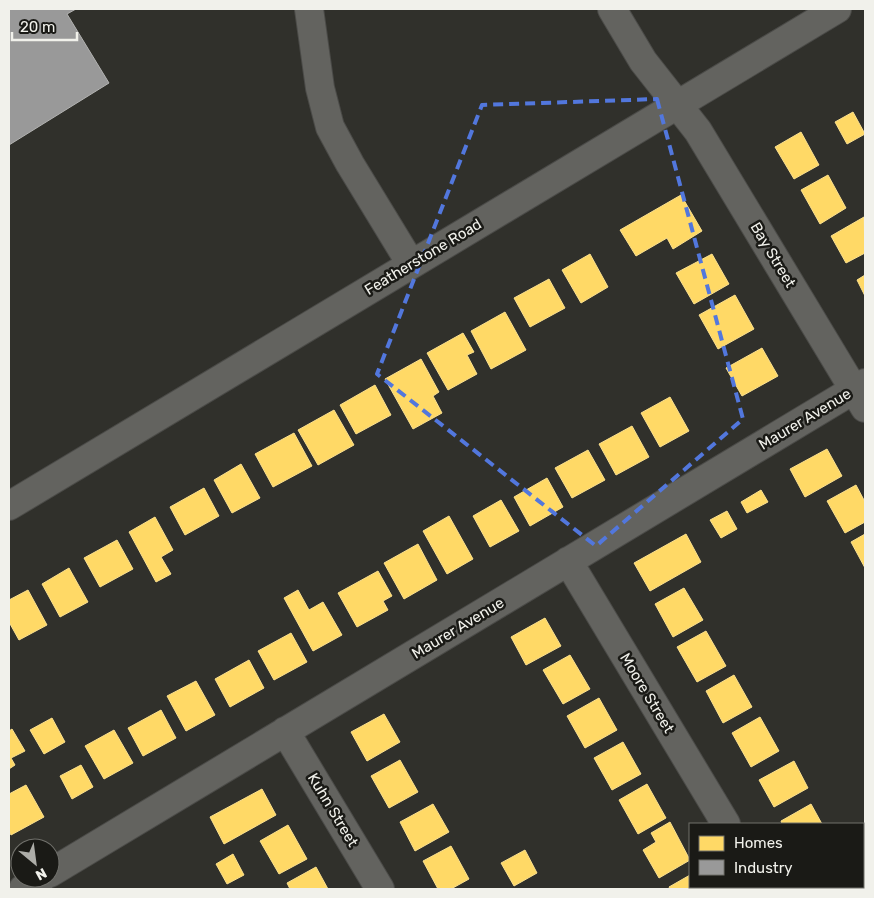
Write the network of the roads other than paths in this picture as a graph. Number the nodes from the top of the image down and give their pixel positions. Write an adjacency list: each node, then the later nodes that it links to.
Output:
1 (309, 9): 5 (street)
2 (612, 9): 4 (street, Bay Street)
3 (837, 9): 4 (street, Featherstone Road)
4 (678, 104): 5 (street, Featherstone Road); 6 (street, Bay Street)
5 (411, 264): 7 (street, Featherstone Road)
6 (862, 393): 8 (street, Maurer Avenue)
7 (9, 506)
8 (568, 561): 9 (street, Maurer Avenue); 10 (street, Moore Street)
9 (285, 731): 11 (street, Maurer Avenue); 12 (street, Kuhn Street)
10 (725, 823)
11 (60, 867)
12 (380, 889)

